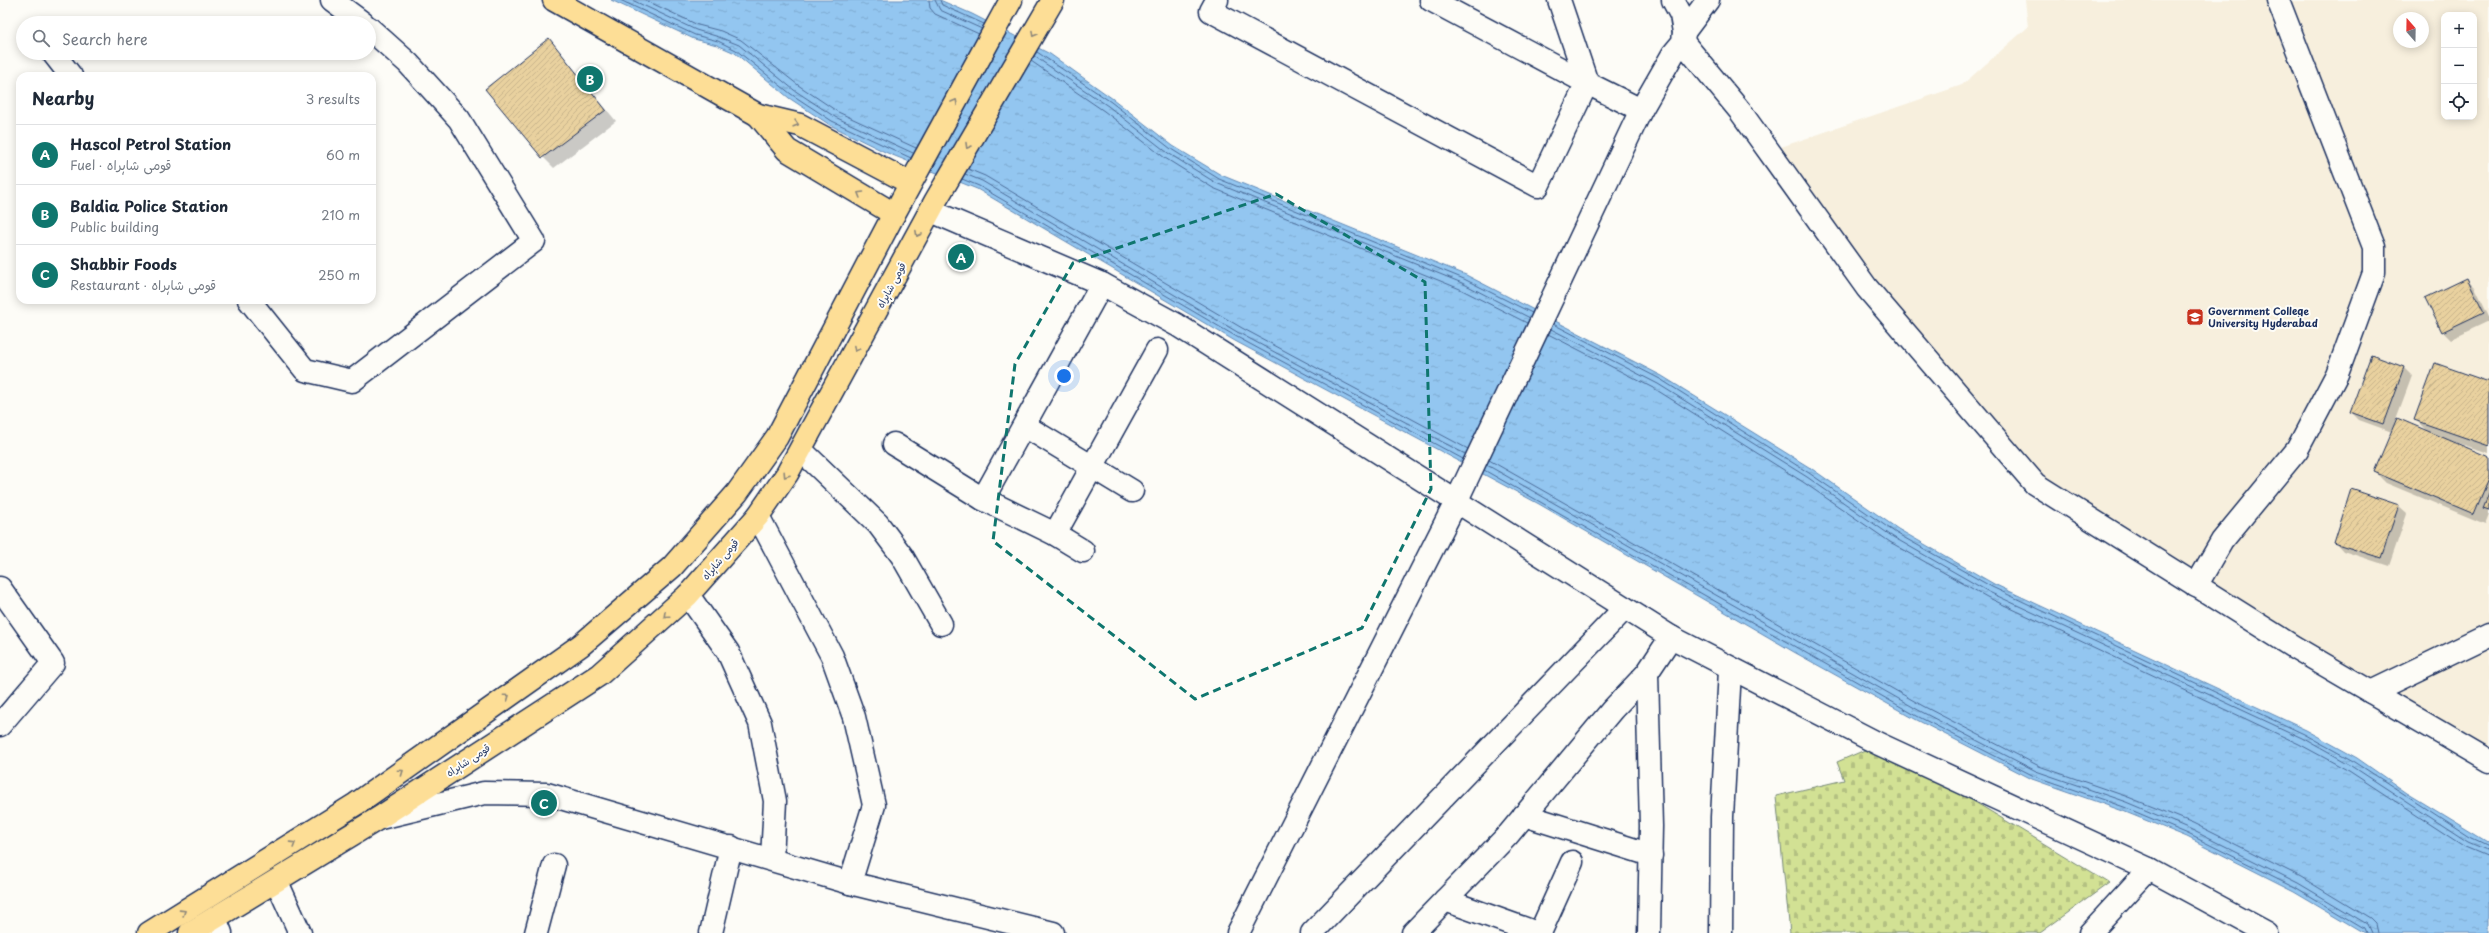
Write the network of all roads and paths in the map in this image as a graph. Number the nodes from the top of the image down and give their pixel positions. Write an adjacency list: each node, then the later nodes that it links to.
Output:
1 (332, 0): 11 (street)
2 (554, 0): 18 (main road)
3 (1012, 0): 19 (main road, one-way to 3)
4 (1053, 0): 20 (main road, قومی شاہراہ, one-way to 20)
5 (1216, 0): 16 (street)
6 (1431, 0): 16 (street)
7 (1559, 0): 16 (street)
8 (1674, 0): 13 (street)
9 (1708, 0): 13 (street)
10 (2278, 0): 36 (street)
11 (354, 16)
12 (376, 34): 23 (street)
13 (1683, 37): 17 (street); 36 (street)
14 (58, 60): 15 (street)
15 (68, 72)
16 (1587, 83): 17 (street)
17 (1641, 110): 32 (street)
18 (758, 115): 19 (main road, one-way to 19); 21 (main road, one-way to 18)
19 (913, 178): 21 (main road)
20 (933, 205): 22 (street); 28 (main road, قومی شاہراہ, one-way to 28)
21 (894, 214): 26 (main road)
22 (1102, 284): 25 (street); 32 (street)
23 (252, 304)
24 (1157, 350): 29 (street)
25 (1025, 426): 29 (street); 31 (street)
26 (777, 437): 28 (main road); 61 (main road, one-way to 26)
27 (894, 444): 31 (street)
28 (801, 450): 33 (main road, قومی شاہراہ, one-way to 33); 40 (street)
29 (1092, 467): 30 (street); 34 (street)
30 (1132, 491)
31 (984, 499): 34 (street)
32 (1456, 502): 39 (street); 66 (street)
33 (758, 516): 38 (main road, قومی شاہراہ); 57 (street)
34 (1055, 534): 35 (street)
35 (1083, 551)
36 (2196, 586): 45 (street)
37 (0, 588): 46 (street)
38 (688, 595): 49 (main road, قومی شاہراہ, one-way to 49); 52 (street)
39 (1625, 608): 42 (street); 67 (street)
40 (941, 624)
41 (2489, 635): 45 (street)
42 (1670, 638): 43 (street); 44 (street)
43 (1730, 670): 55 (street); 72 (street)
44 (1647, 673): 48 (street); 51 (street)
45 (2370, 692): 47 (street)
46 (0, 726)
47 (2489, 761)
48 (1524, 815): 51 (street); 58 (street)
49 (379, 818): 50 (street); 56 (main road, قومی شاہراہ)
50 (731, 847): 52 (street); 64 (street)
51 (1650, 854): 71 (street)
52 (772, 859): 57 (street)
53 (1572, 862): 70 (street)
54 (554, 865): 60 (street)
55 (2149, 870): 73 (street); 74 (street)
56 (277, 882): 59 (main road, قومی شاہراہ); 63 (street)
57 (850, 883): 65 (street)
58 (1445, 900): 68 (street); 69 (street)
59 (218, 925): 62 (main road, قومی شاہراہ)
60 (542, 932)
61 (150, 933)
62 (190, 933)
63 (300, 933)
64 (711, 933)
65 (1050, 933)
66 (1238, 933)
67 (1312, 933)
68 (1413, 933)
69 (1537, 933)
70 (1540, 933)
71 (1649, 933)
72 (1721, 933)
73 (2090, 933)
74 (2266, 933)

